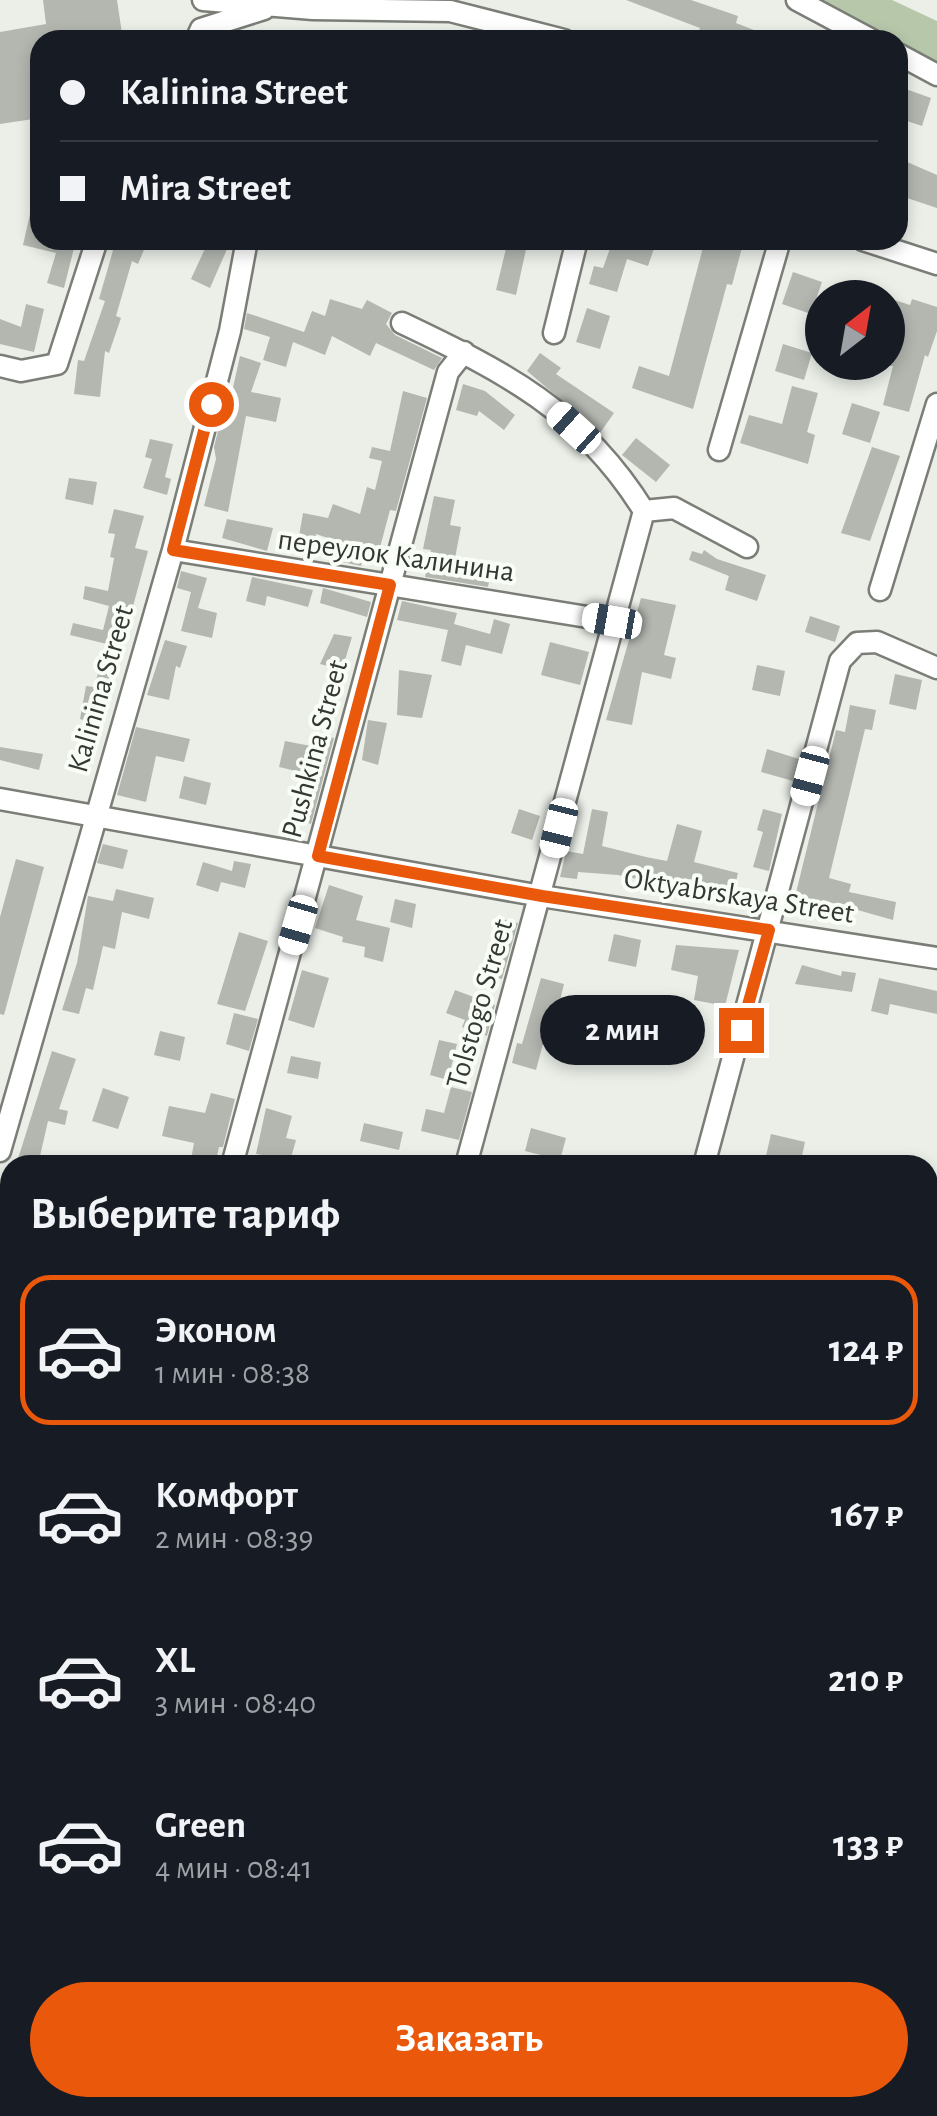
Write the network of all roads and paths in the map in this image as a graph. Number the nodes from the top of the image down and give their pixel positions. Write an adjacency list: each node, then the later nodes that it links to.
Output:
1 (202, 0): 5 (street)
2 (796, 0): 8 (street)
3 (310, 4): 4 (street); 5 (street)
4 (408, 5): 7 (street)
5 (274, 6): 6 (street)
6 (200, 30)
7 (525, 30)
8 (853, 30)
9 (908, 59): 10 (street)
10 (937, 74)
11 (93, 250): 20 (street)
12 (244, 250): 25 (street, Kalinina Street)
13 (575, 250): 18 (street)
14 (777, 250): 22 (street)
15 (894, 250): 16 (street)
16 (937, 264)
17 (402, 323): 19 (street)
18 (554, 333)
19 (464, 352): 23 (street); 26 (street, Pushkina Street)
20 (0, 366)
21 (937, 404): 27 (street)
22 (719, 450)
23 (644, 512): 24 (street); 28 (street, Tolstogo Street)
24 (747, 547)
25 (173, 550): 26 (street, переулок Калинина); 31 (street, Kalinina Street)
26 (390, 585): 28 (street, переулок Калинина); 32 (street, Pushkina Street)
27 (880, 590)
28 (612, 621): 33 (street, Tolstogo Street)
29 (937, 668): 34 (street)
30 (0, 799): 31 (street, Oktyabrskaya Street)
31 (94, 819): 32 (street, Oktyabrskaya Street); 36 (street, Kalinina Street)
32 (318, 856): 33 (street, Oktyabrskaya Street); 37 (street, Pushkina Street)
33 (542, 896): 34 (street, Oktyabrskaya Street); 38 (street, Tolstogo Street)
34 (769, 930): 35 (street, Oktyabrskaya Street); 39 (street)
35 (937, 958)
36 (0, 1151)
37 (235, 1155)
38 (469, 1155)
39 (707, 1155)

